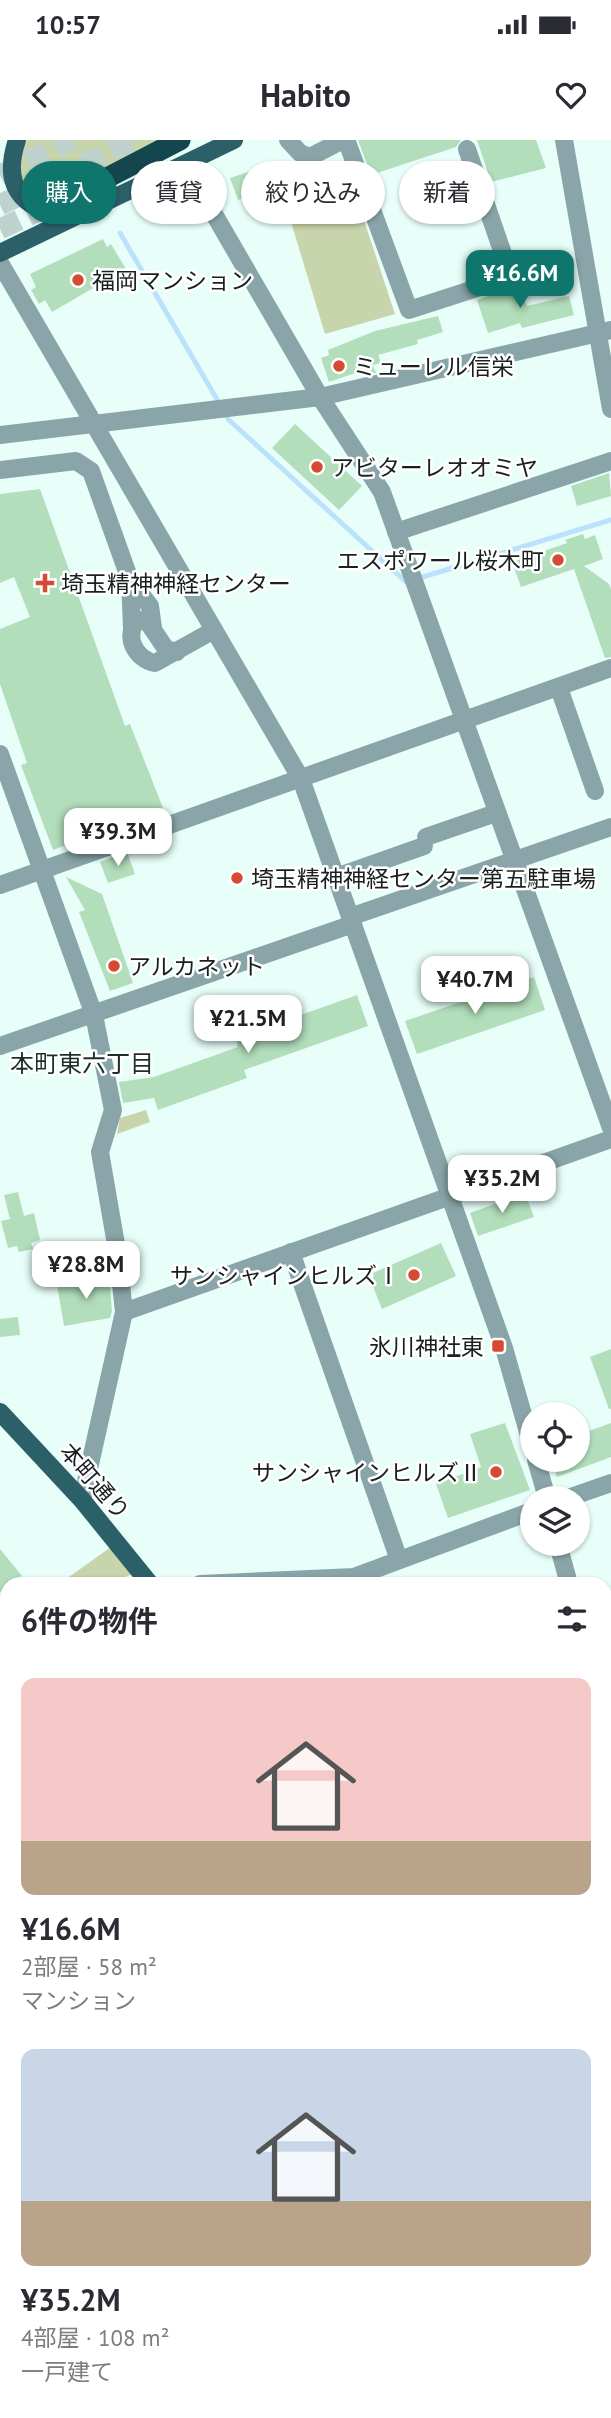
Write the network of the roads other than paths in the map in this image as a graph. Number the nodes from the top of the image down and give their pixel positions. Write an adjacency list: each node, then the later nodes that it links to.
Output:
1 (17, 140): 9 (main road)
2 (180, 140): 8 (highway)
3 (234, 140): 7 (main road)
4 (288, 140): 6 (street)
5 (564, 140): 14 (street)
6 (467, 149)
7 (191, 161)
8 (117, 173)
9 (21, 198)
10 (62, 224): 12 (main road)
11 (220, 224): 15 (street)
12 (0, 253)
13 (0, 263): 17 (street)
14 (605, 332): 15 (street); 16 (street)
15 (320, 397): 17 (street); 21 (street)
16 (611, 409)
17 (93, 423): 18 (street); 25 (street)
18 (0, 435)
19 (611, 461): 21 (street)
20 (0, 470): 22 (street)
21 (396, 532): 29 (street)
22 (130, 580): 23 (street); 24 (street)
23 (132, 626): 24 (street); 26 (street)
24 (153, 628): 26 (street)
25 (214, 630): 26 (street); 31 (street)
26 (177, 652)
27 (611, 668): 28 (street)
28 (559, 688): 29 (street); 32 (street)
29 (464, 722): 31 (street); 33 (street)
30 (0, 754): 36 (street)
31 (301, 779): 36 (street); 37 (street)
32 (595, 791)
33 (496, 813): 35 (street); 37 (street)
34 (611, 827): 35 (street)
35 (513, 861): 39 (street); 42 (street)
36 (41, 870): 38 (street); 40 (street)
37 (336, 877): 39 (street)
38 (0, 885)
39 (351, 921): 40 (street); 44 (street)
40 (94, 1015): 41 (street); 46 (street)
41 (0, 1046)
42 (611, 1128)
43 (611, 1139): 44 (street)
44 (449, 1196): 45 (street); 47 (street)
45 (291, 1252): 46 (street); 54 (street)
46 (124, 1311): 51 (street)
47 (520, 1404)
48 (0, 1412): 51 (main road, 本町通り)
49 (611, 1483): 50 (street)
50 (590, 1490)
51 (82, 1500): 55 (main road, 本町通り)
52 (520, 1515): 54 (street)
53 (561, 1556): 57 (street)
54 (399, 1560): 56 (street)
55 (144, 1577)
56 (362, 1577)
57 (567, 1577)

